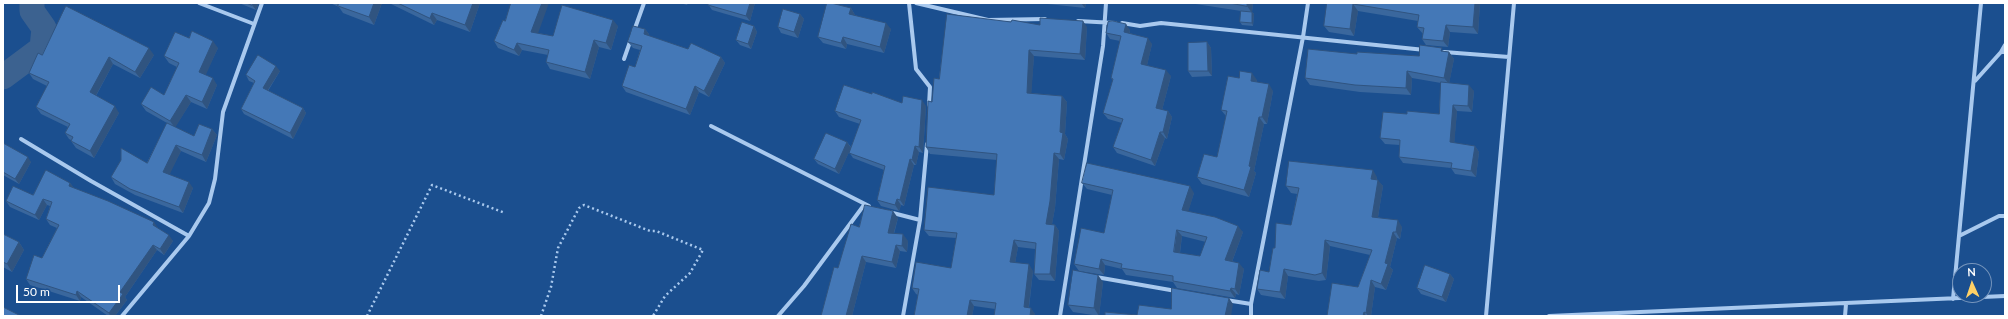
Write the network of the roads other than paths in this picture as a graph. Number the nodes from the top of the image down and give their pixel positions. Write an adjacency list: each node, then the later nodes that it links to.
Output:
1 (199, 3): 13 (street)
2 (262, 3): 13 (street)
3 (644, 3): 20 (street)
4 (908, 3): 22 (street)
5 (916, 3): 10 (street)
6 (1106, 3): 12 (street)
7 (1308, 3): 14 (street)
8 (1514, 3): 19 (street)
9 (1981, 3): 21 (street)
10 (1051, 20)
11 (1074, 20): 12 (street)
12 (1104, 21): 14 (street); 34 (street)
13 (254, 24): 31 (street)
14 (1303, 37): 16 (street); 42 (street)
15 (2005, 45): 18 (street)
16 (1434, 50)
17 (1441, 51): 19 (street)
18 (2003, 52): 21 (street)
19 (1509, 57): 49 (street)
20 (624, 58)
21 (1975, 82): 32 (street)
22 (929, 108)
23 (711, 126): 26 (street)
24 (928, 137): 30 (street)
25 (21, 139): 31 (street)
26 (864, 205): 27 (street); 45 (street)
27 (871, 207)
28 (885, 211): 30 (street)
29 (2005, 216): 32 (street)
30 (920, 220): 46 (street)
31 (189, 236): 44 (street)
32 (1960, 236): 33 (street)
33 (1957, 263)
34 (1066, 272): 35 (street); 47 (street)
35 (1074, 274)
36 (1089, 276): 37 (street)
37 (1182, 292)
38 (2005, 296): 39 (street)
39 (1992, 297)
40 (1220, 299): 42 (street)
41 (1952, 299): 43 (street)
42 (1251, 304): 48 (street)
43 (1846, 304): 50 (street); 51 (street)
44 (122, 316)
45 (778, 316)
46 (903, 316)
47 (1060, 316)
48 (1251, 316)
49 (1486, 316)
50 (1549, 316)
51 (1845, 316)

